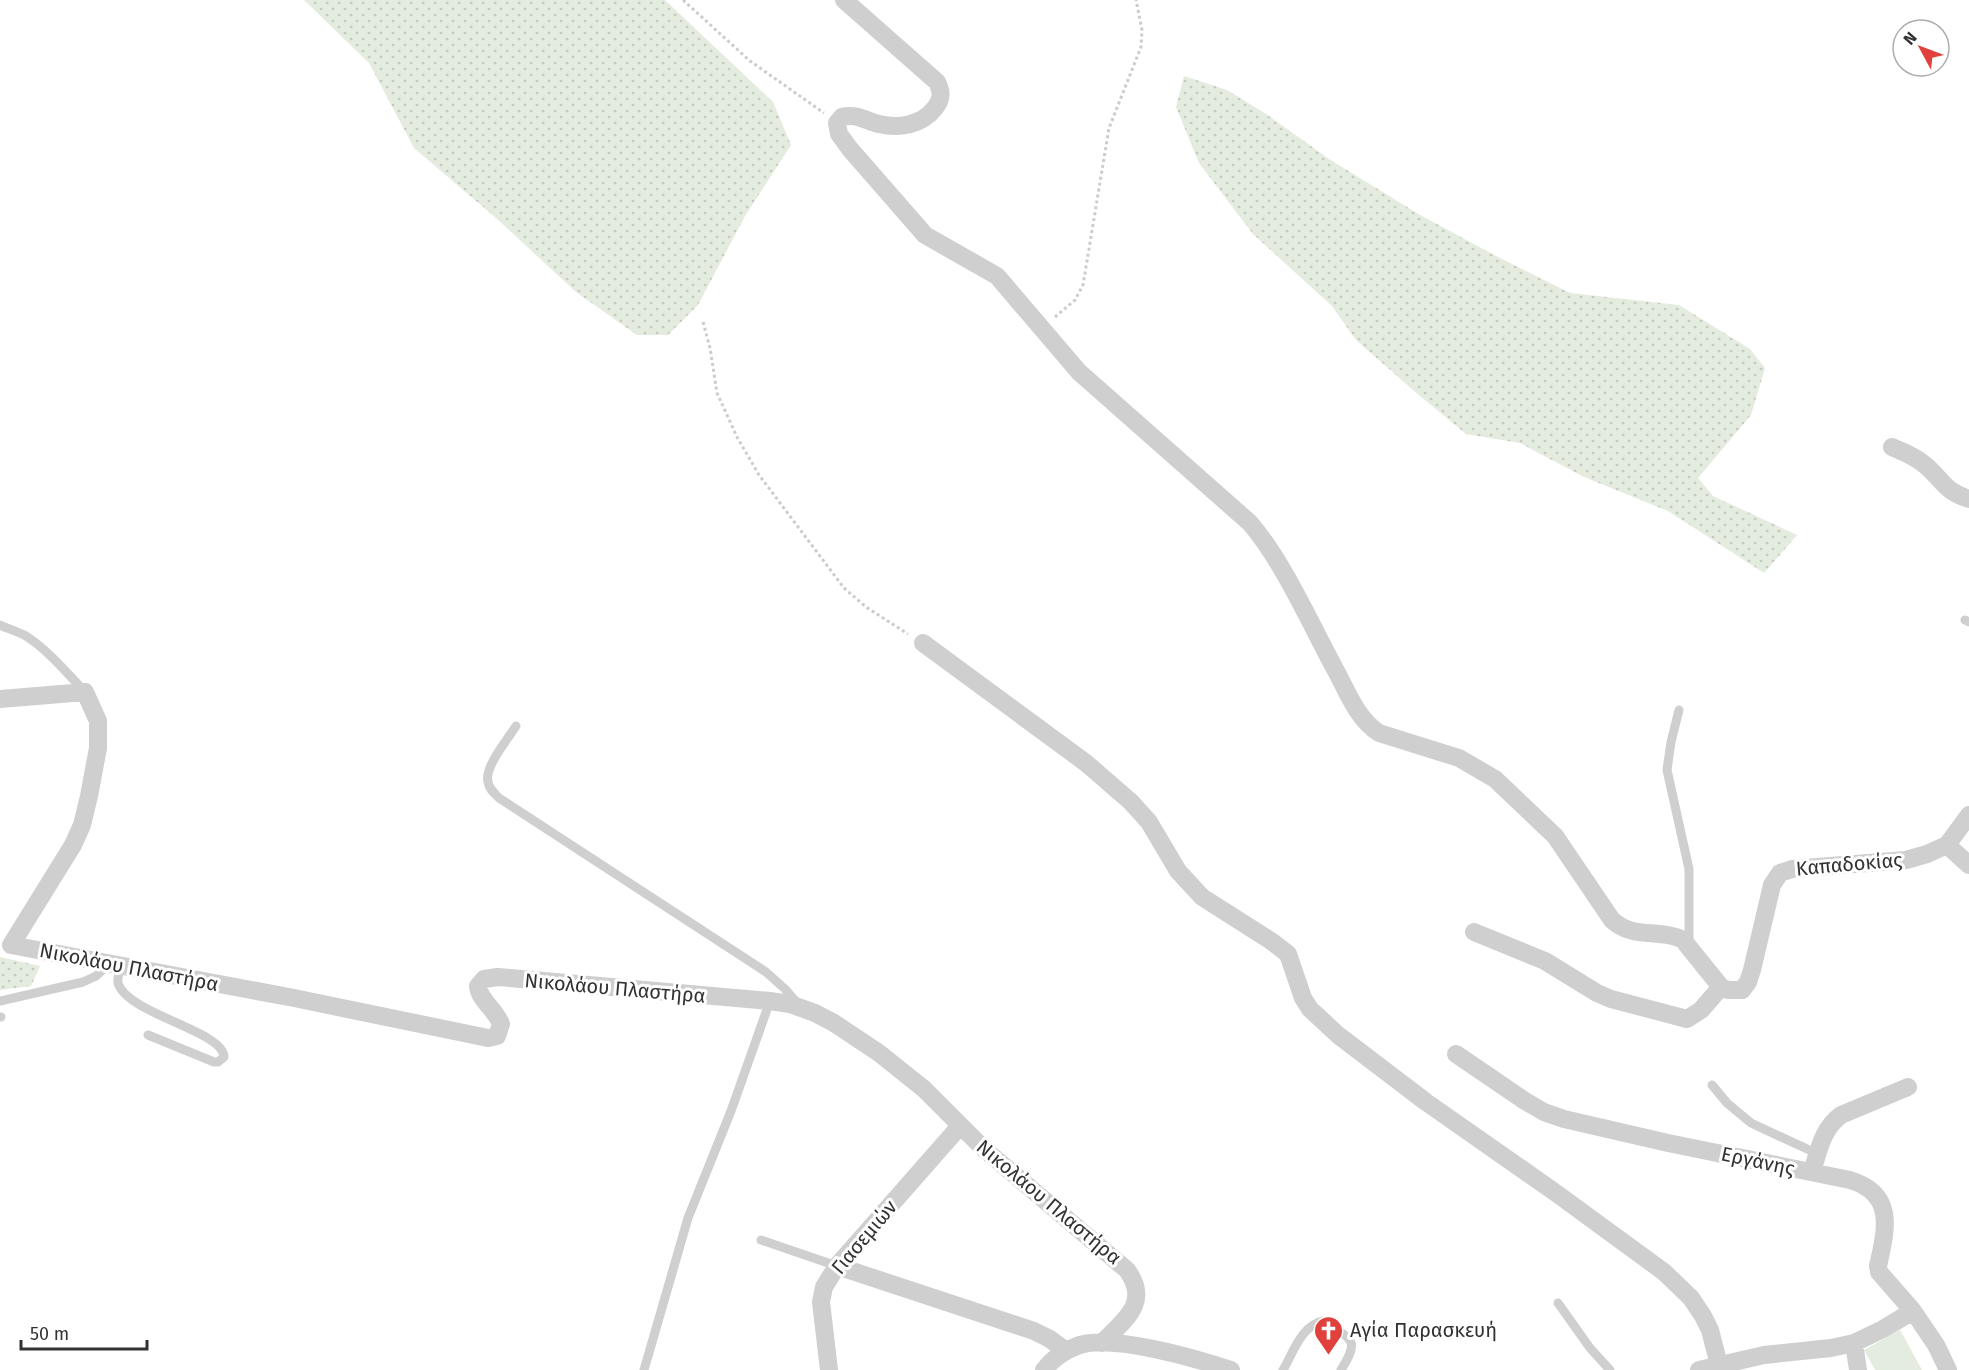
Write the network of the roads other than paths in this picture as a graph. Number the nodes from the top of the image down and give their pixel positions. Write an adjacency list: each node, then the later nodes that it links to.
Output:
1 (843, 0): 14 (street)
2 (1892, 447): 3 (street)
3 (1969, 499)
4 (0, 625): 6 (lane)
5 (923, 643): 34 (street)
6 (85, 692): 7 (street); 15 (street, Νικολάου Πλαστήρα)
7 (0, 699)
8 (1679, 710): 14 (lane)
9 (516, 726): 19 (lane)
10 (1969, 815): 11 (street)
11 (1947, 846): 12 (street); 16 (street, Καπαδοκίας)
12 (1969, 865)
13 (1474, 932): 16 (street)
14 (1689, 947): 16 (street)
15 (116, 964): 17 (lane); 18 (street, Νικολάου Πλαστήρα); 20 (lane)
16 (1721, 987)
17 (0, 1001)
18 (770, 1001): 19 (street, Νικολάου Πλαστήρα); 35 (lane)
19 (801, 1008): 24 (street, Νικολάου Πλαστήρα)
20 (148, 1035)
21 (1456, 1054): 26 (street, Εργάνης)
22 (1712, 1085): 25 (lane)
23 (1908, 1087): 25 (street)
24 (960, 1126): 28 (street, Γιασεμιών); 31 (street, Νικολάου Πλαστήρα)
25 (1818, 1154): 26 (street)
26 (1812, 1172): 30 (street, Εργάνης)
27 (761, 1240): 28 (lane)
28 (837, 1266): 33 (street); 36 (street, Γιασεμιών)
29 (1558, 1303): 41 (lane)
30 (1913, 1311): 32 (street); 44 (street, Εργάνης)
31 (1102, 1343): 33 (street); 38 (street)
32 (1854, 1343): 34 (street); 43 (street)
33 (1066, 1351): 37 (street)
34 (1719, 1365): 42 (street)
35 (644, 1370)
36 (829, 1370)
37 (1044, 1370)
38 (1231, 1370)
39 (1283, 1370): 40 (lane)
40 (1341, 1370)
41 (1610, 1370)
42 (1699, 1370)
43 (1858, 1370)
44 (1948, 1370)

